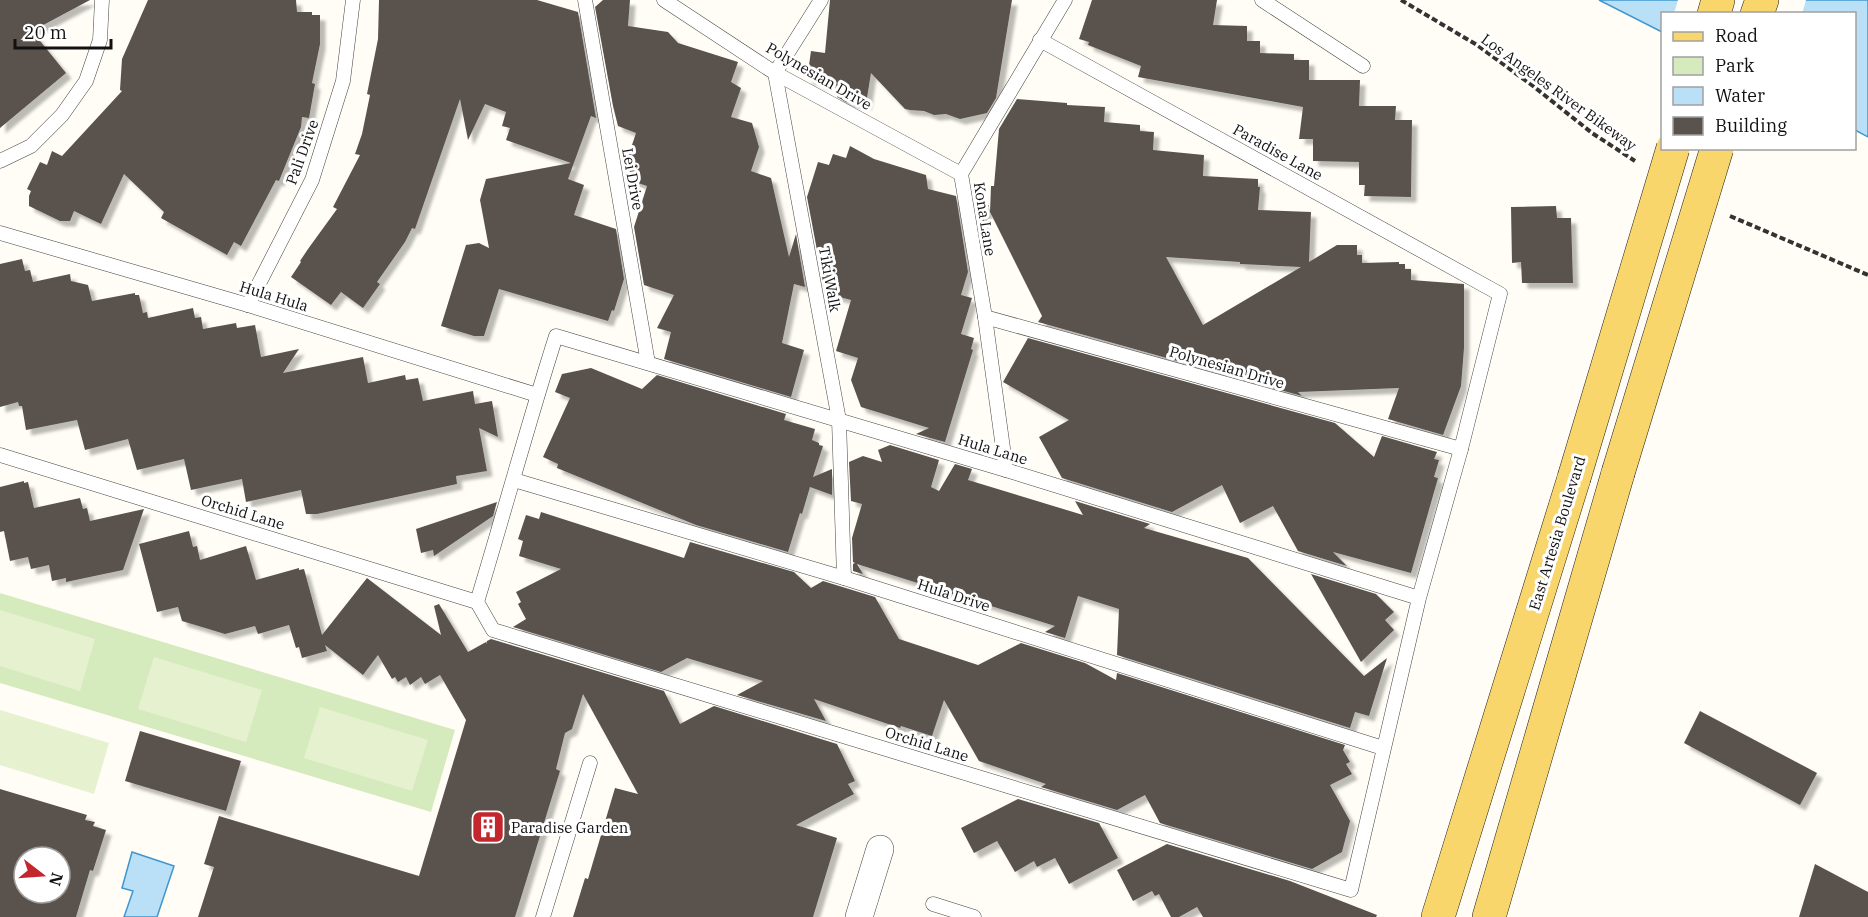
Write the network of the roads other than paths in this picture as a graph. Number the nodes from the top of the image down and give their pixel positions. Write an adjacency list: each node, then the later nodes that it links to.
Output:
1 (102, 0): 13 (lane)
2 (354, 0): 16 (lane, Pali Drive)
3 (585, 0): 18 (lane, Lei Drive)
4 (664, 0): 10 (lane, Polynesian Drive)
5 (821, 0): 10 (lane)
6 (1065, 0): 8 (lane, Kona Lane)
7 (1262, 0): 9 (lane)
8 (1040, 40): 14 (lane, Kona Lane); 21 (lane, Paradise Lane)
9 (1363, 66)
10 (775, 73): 14 (lane, Polynesian Drive); 20 (lane, Tiki Walk)
11 (1672, 150): 35 (main road, East Artesia Boulevard, bridge)
12 (1716, 150): 36 (main road, bridge)
13 (0, 161)
14 (961, 174): 17 (lane, Kona Lane)
15 (0, 233): 16 (lane, Hula Hula)
16 (248, 305): 19 (lane, Hula Hula)
17 (985, 317): 21 (lane, Polynesian Drive); 23 (lane, Kona Lane)
18 (648, 363): 19 (lane, Hula Lane); 20 (lane, Hula Lane)
19 (537, 394): 24 (lane)
20 (839, 420): 23 (lane, Hula Lane); 25 (lane, Tiki Walk)
21 (1461, 449): 26 (lane)
22 (0, 455): 27 (lane, Orchid Lane)
23 (1006, 470): 26 (lane, Hula Lane)
24 (514, 480): 25 (lane, Hula Drive); 27 (lane)
25 (844, 578): 28 (lane, Hula Drive)
26 (1419, 598): 28 (lane)
27 (477, 602): 28 (lane, Orchid Lane)
28 (1383, 748)
29 (590, 763): 32 (lane)
30 (880, 849): 33 (street)
31 (933, 904): 34 (lane)
32 (543, 917)
33 (859, 917)
34 (974, 917)
35 (1438, 917)
36 (1489, 917)

